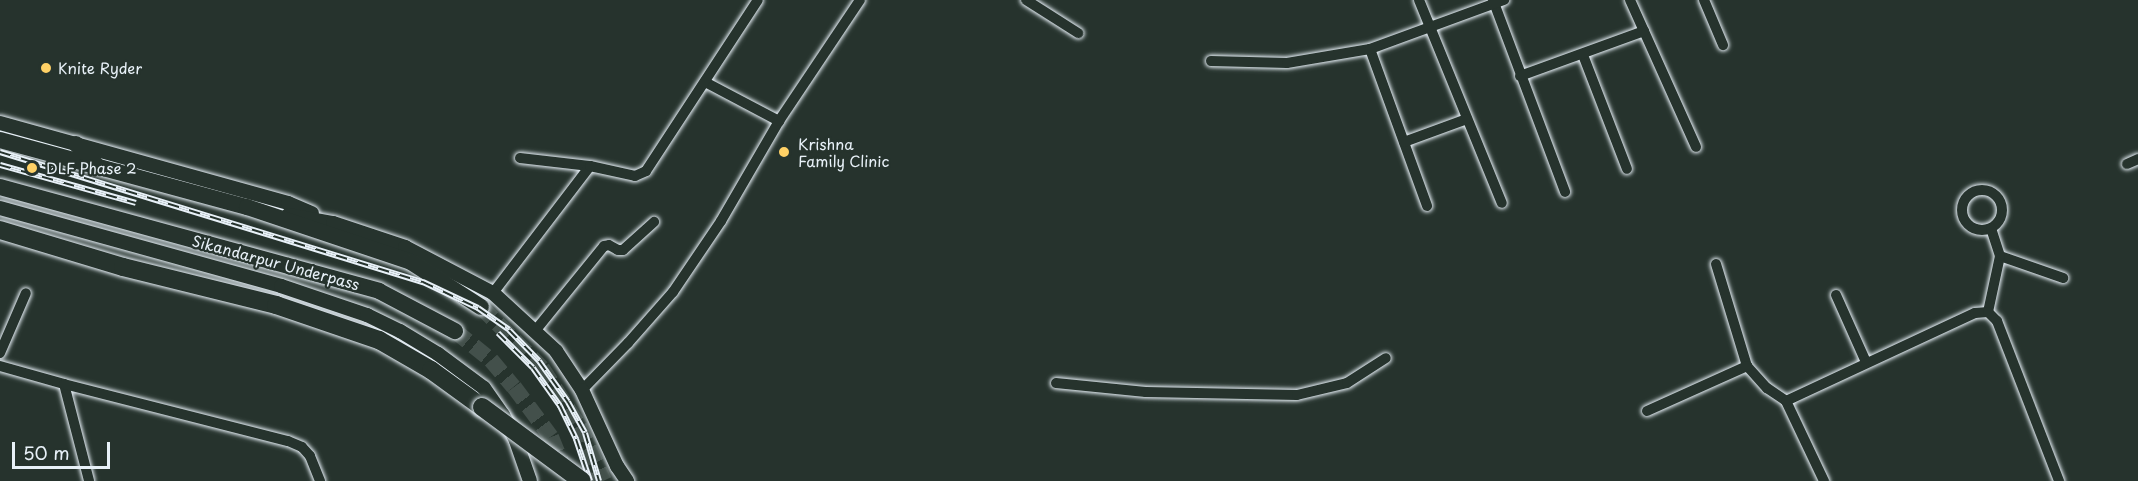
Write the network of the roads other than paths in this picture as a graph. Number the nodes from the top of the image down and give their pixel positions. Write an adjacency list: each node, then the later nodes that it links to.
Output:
1 (758, 0): 16 (street)
2 (860, 0): 18 (street)
3 (1026, 0): 10 (street)
4 (1419, 0): 8 (street)
5 (1630, 0): 9 (street)
6 (1704, 0): 11 (street)
7 (1497, 1): 8 (street); 15 (street)
8 (1430, 28): 12 (street); 17 (street)
9 (1644, 31): 13 (street); 23 (street)
10 (1078, 33)
11 (1723, 45)
12 (1370, 49): 14 (street); 21 (street)
13 (1582, 55): 15 (street); 29 (street)
14 (1211, 61)
15 (1520, 76): 31 (street)
16 (705, 82): 18 (street); 28 (street)
17 (1467, 119): 21 (street); 32 (street)
18 (779, 121): 57 (street)
19 (0, 123): 22 (street)
20 (0, 140): 27 (main road)
21 (1404, 142): 33 (street)
22 (76, 144): 27 (main road); 37 (street)
23 (1696, 147)
24 (520, 158): 28 (street)
25 (2138, 159): 26 (street)
26 (2127, 164)
27 (97, 166): 34 (main road)
28 (590, 166): 44 (street)
29 (1627, 169)
30 (0, 187): 48 (main road, Sikandarpur Underpass)
31 (1565, 192)
32 (1502, 203)
33 (1427, 206)
34 (247, 207): 37 (street); 46 (main road)
35 (0, 208): 62 (street)
36 (654, 222): 49 (street)
37 (333, 223): 44 (street)
38 (1991, 228): 40 (street)
39 (0, 230): 63 (main road, bridge)
40 (2000, 256): 42 (street); 47 (street)
41 (1716, 264): 54 (street)
42 (2063, 278)
43 (26, 293): 50 (street)
44 (493, 293): 49 (street)
45 (1836, 295): 52 (street)
46 (481, 307)
47 (1988, 312): 52 (street); 66 (street)
48 (455, 331)
49 (535, 331): 57 (street)
50 (0, 353)
51 (1386, 358): 55 (street)
52 (1866, 362): 58 (street)
53 (0, 366): 56 (street)
54 (1747, 366): 58 (street); 59 (street)
55 (1056, 383)
56 (64, 384): 60 (street); 61 (street)
57 (582, 390): 64 (street)
58 (1786, 401): 65 (street)
59 (1647, 411)
60 (89, 481)
61 (320, 481)
62 (530, 481)
63 (582, 481)
64 (627, 481)
65 (1824, 481)
66 (2059, 481)

